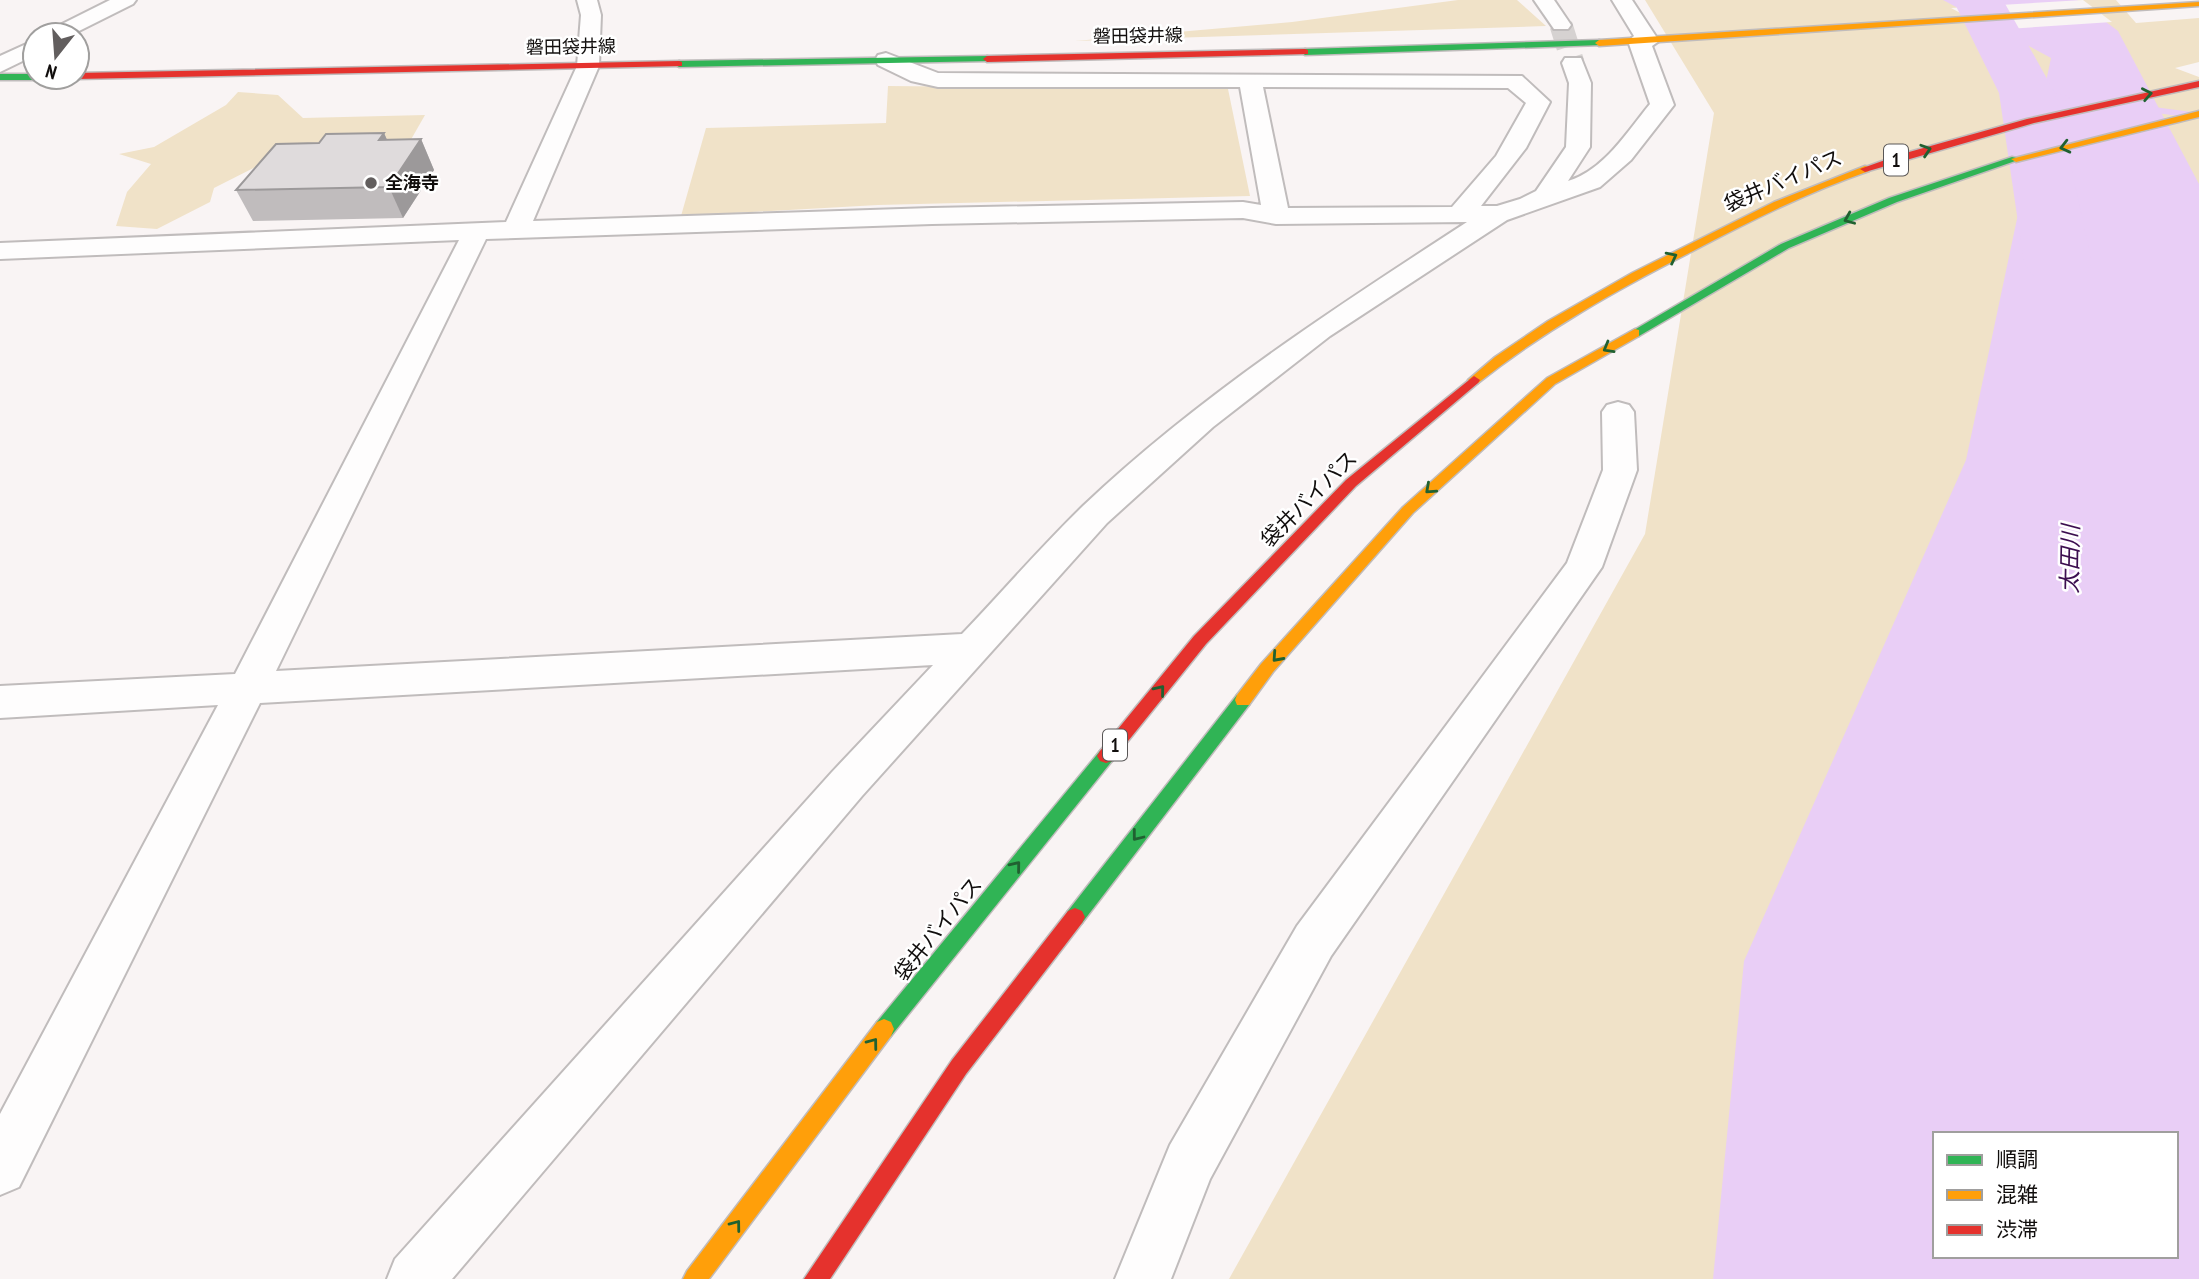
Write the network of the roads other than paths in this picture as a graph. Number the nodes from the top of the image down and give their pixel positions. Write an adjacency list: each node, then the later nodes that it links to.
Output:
1 (126, 0): 6 (street)
2 (587, 0): 13 (street)
3 (1622, 0): 8 (street)
4 (1546, 1): 7 (street)
5 (2193, 5): 8 (main road, 磐田袋井線)
6 (83, 21)
7 (1561, 25)
8 (1644, 41): 10 (main road, 磐田袋井線); 20 (street)
9 (21, 54): 12 (street)
10 (886, 60): 13 (main road, 磐田袋井線); 17 (street)
11 (1573, 63): 20 (street)
12 (0, 65)
13 (588, 66): 14 (main road, 磐田袋井線); 24 (street)
14 (91, 76)
15 (21, 77): 16 (main road)
16 (0, 78)
17 (1250, 81): 21 (street); 23 (street)
18 (2199, 84): 33 (main road, 袋井バイパス / 1, one-way to 18)
19 (2199, 114): 34 (main road, 1, one-way to 34)
20 (1545, 196): 22 (street)
21 (1460, 214): 22 (street); 23 (street)
22 (1498, 214): 28 (street)
23 (1276, 216): 24 (street)
24 (516, 229): 25 (street)
25 (477, 230): 26 (street); 29 (street)
26 (0, 251)
27 (1618, 411): 35 (street)
28 (970, 648): 29 (street); 32 (street)
29 (246, 691): 30 (street); 31 (street)
30 (0, 702)
31 (0, 1168)
32 (415, 1279)
33 (695, 1279)
34 (816, 1279)
35 (1143, 1279)

